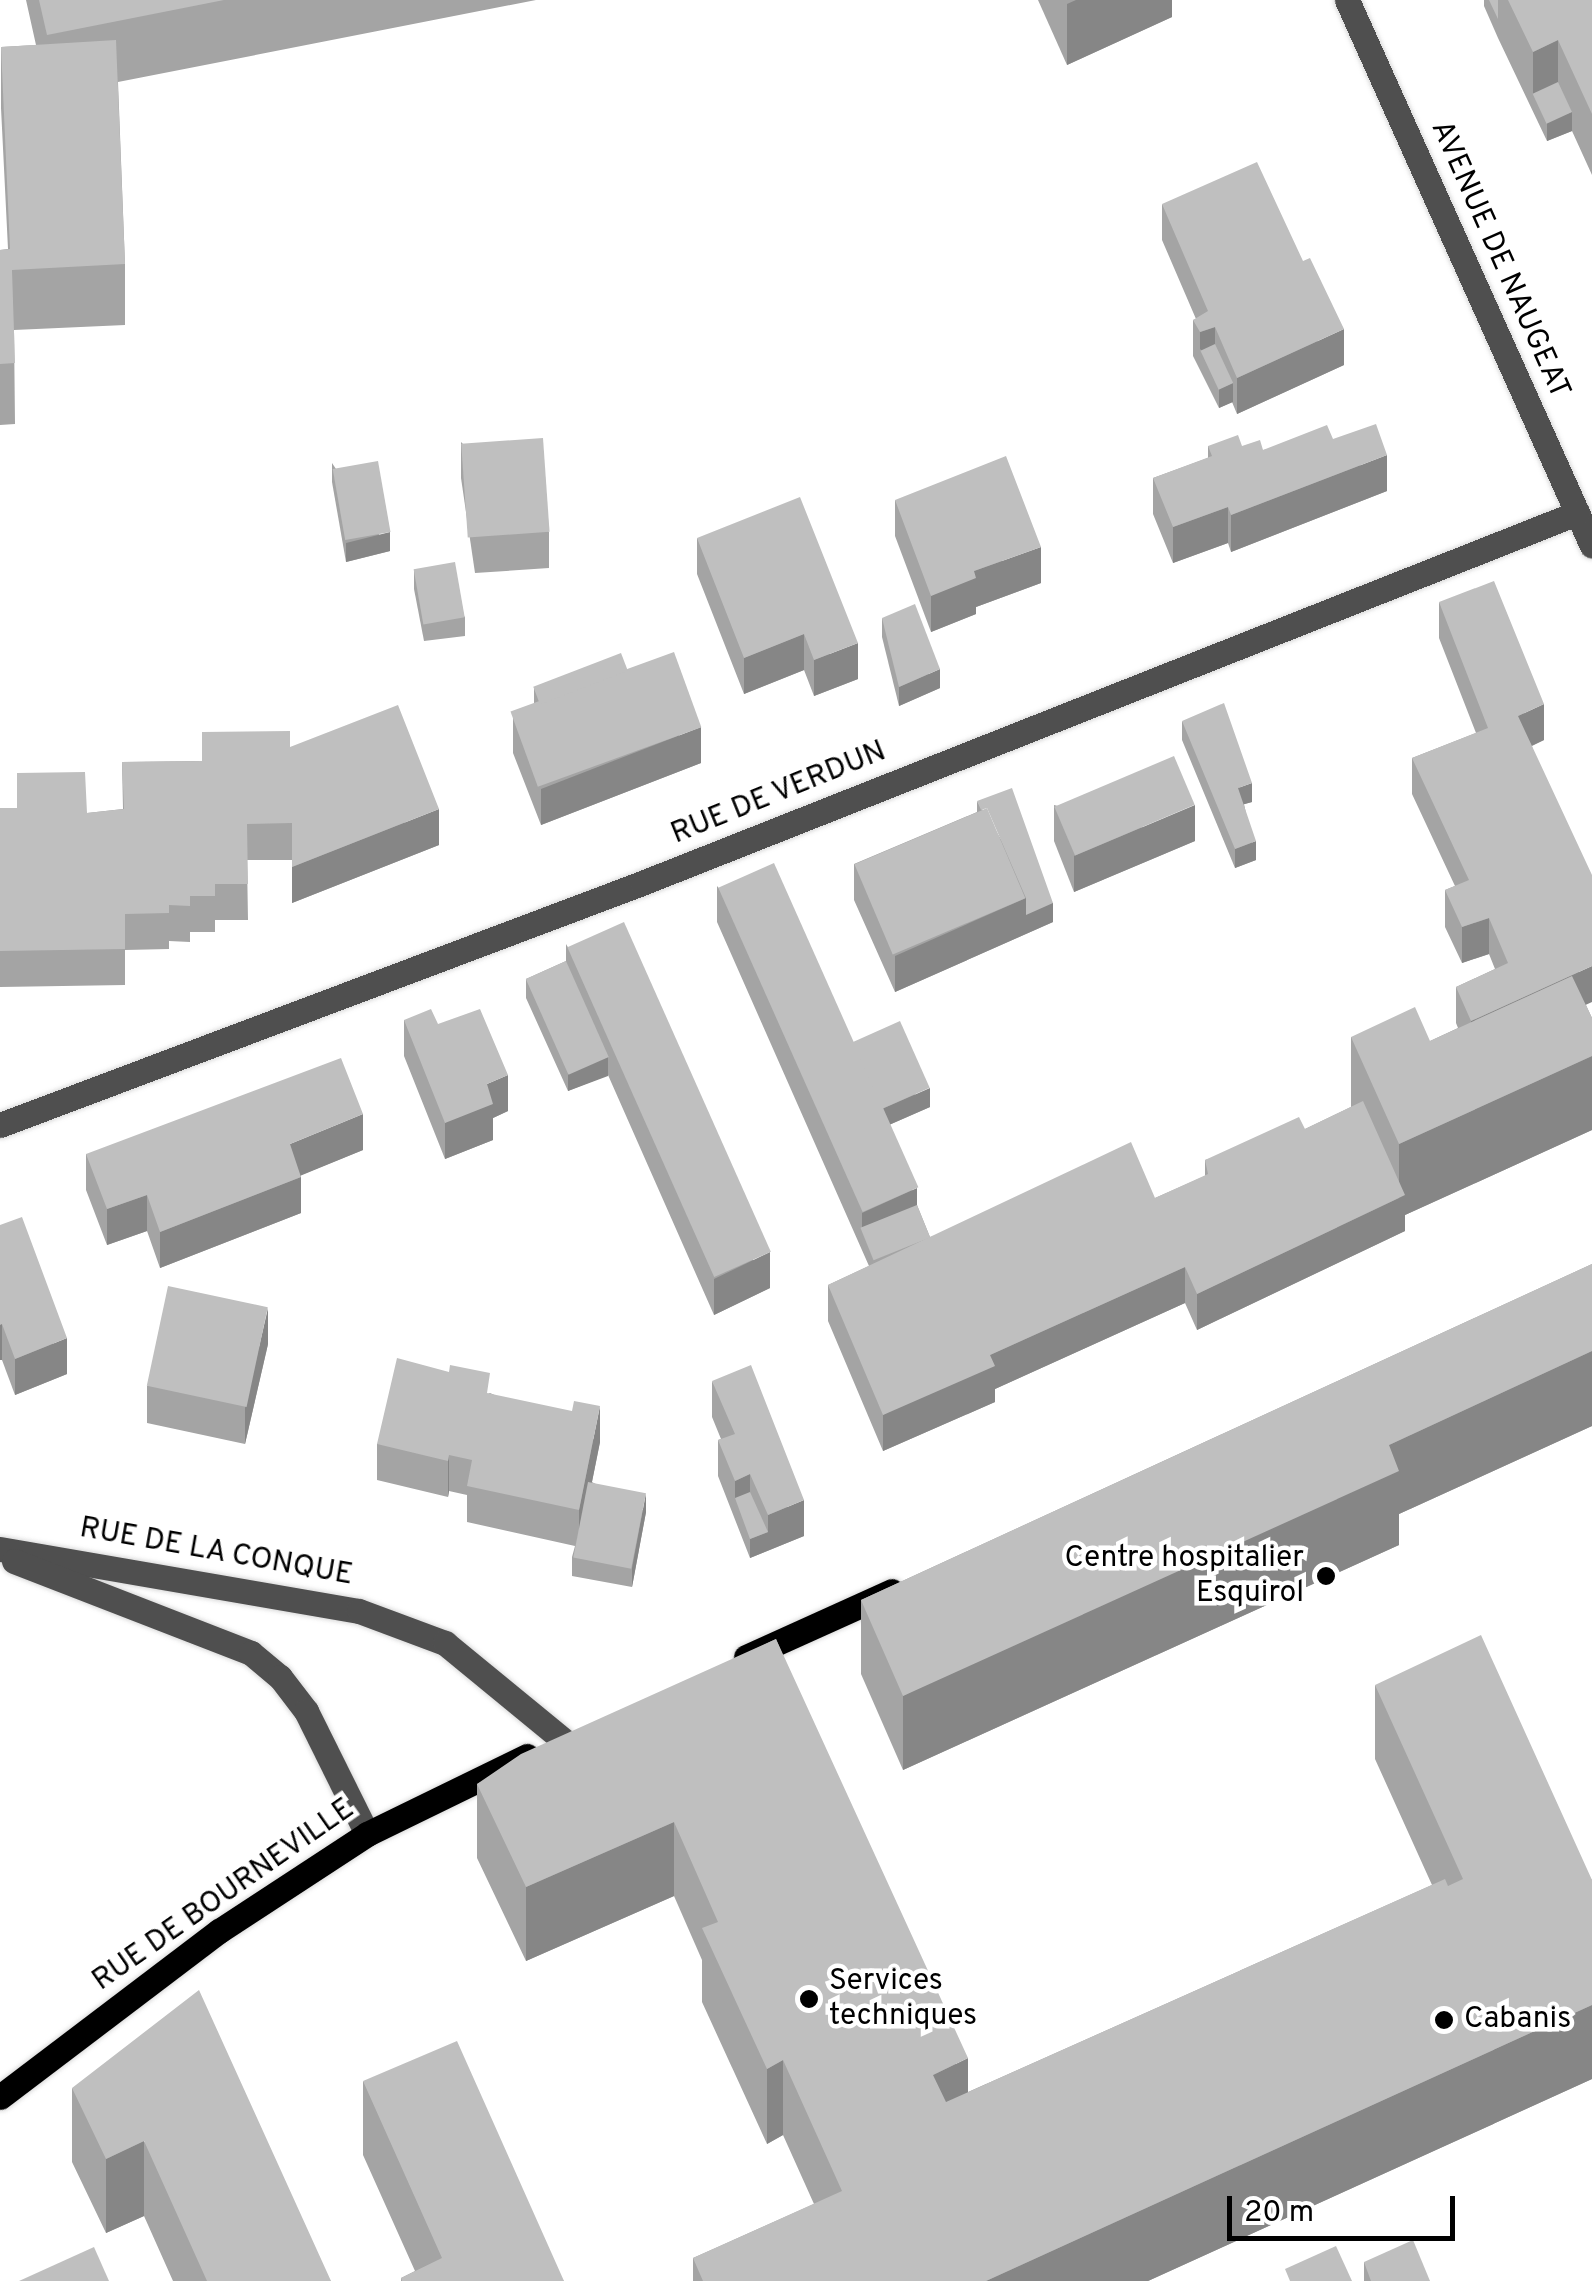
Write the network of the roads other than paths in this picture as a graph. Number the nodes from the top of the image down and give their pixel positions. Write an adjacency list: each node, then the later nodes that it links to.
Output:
1 (1347, 0): 2 (street, AVENUE DE NAUGEAT)
2 (1577, 513): 3 (street, AVENUE DE NAUGEAT); 4 (street, RUE DE VERDUN)
3 (1592, 546)
4 (0, 1125)
5 (0, 1552): 8 (street, RUE DE LA CONQUE); 9 (street, RUE DE LA CONQUE)
6 (923, 1577): 7 (main road)
7 (724, 1666)
8 (571, 1735): 9 (main road, RUE DE BOURNEVILLE)
9 (368, 1834): 10 (main road, RUE DE BOURNEVILLE)
10 (0, 2097)

